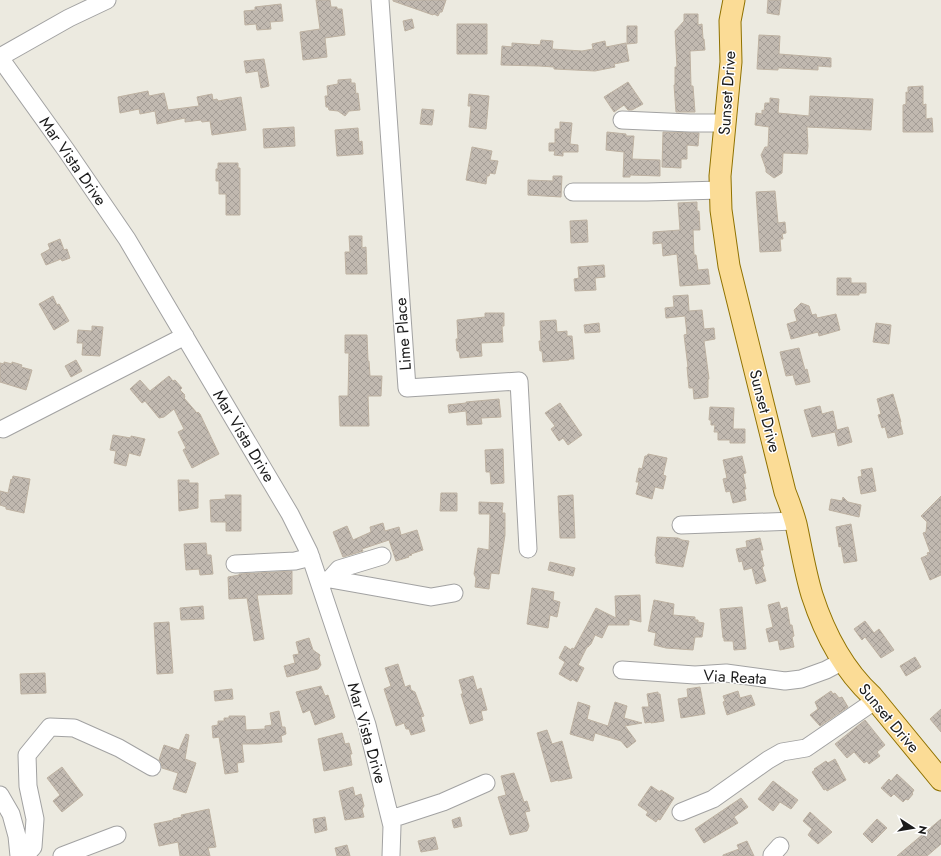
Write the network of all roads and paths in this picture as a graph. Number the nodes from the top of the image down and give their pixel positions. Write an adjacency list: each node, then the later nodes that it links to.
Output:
1 (107, 0): 4 (street)
2 (380, 0): 13 (street, Lime Place)
3 (732, 0): 6 (main road, Sunset Drive)
4 (0, 57): 9 (street, Mar Vista Drive)
5 (622, 120): 6 (street)
6 (725, 123): 7 (main road, Sunset Drive)
7 (721, 190): 8 (street); 11 (main road, Sunset Drive)
8 (574, 192)
9 (185, 336): 10 (street); 15 (street, Mar Vista Drive)
10 (3, 429)
11 (795, 522): 12 (street); 19 (main road, Sunset Drive)
12 (681, 525)
13 (528, 549)
14 (382, 556): 17 (street)
15 (311, 557): 16 (street); 17 (street, Mar Vista Drive)
16 (235, 564)
17 (325, 580): 18 (street); 27 (street, Mar Vista Drive)
18 (454, 593)
19 (843, 661): 20 (street, Via Reata); 21 (main road, Sunset Drive)
20 (622, 670)
21 (876, 700): 23 (main road, Sunset Drive); 26 (street)
22 (152, 767): 30 (street)
23 (941, 779)
24 (486, 783): 27 (street)
25 (0, 794): 29 (street)
26 (681, 812)
27 (391, 819): 32 (street, Mar Vista Drive)
28 (117, 835): 31 (street)
29 (19, 856)
30 (25, 856)
31 (62, 856)
32 (391, 856)

